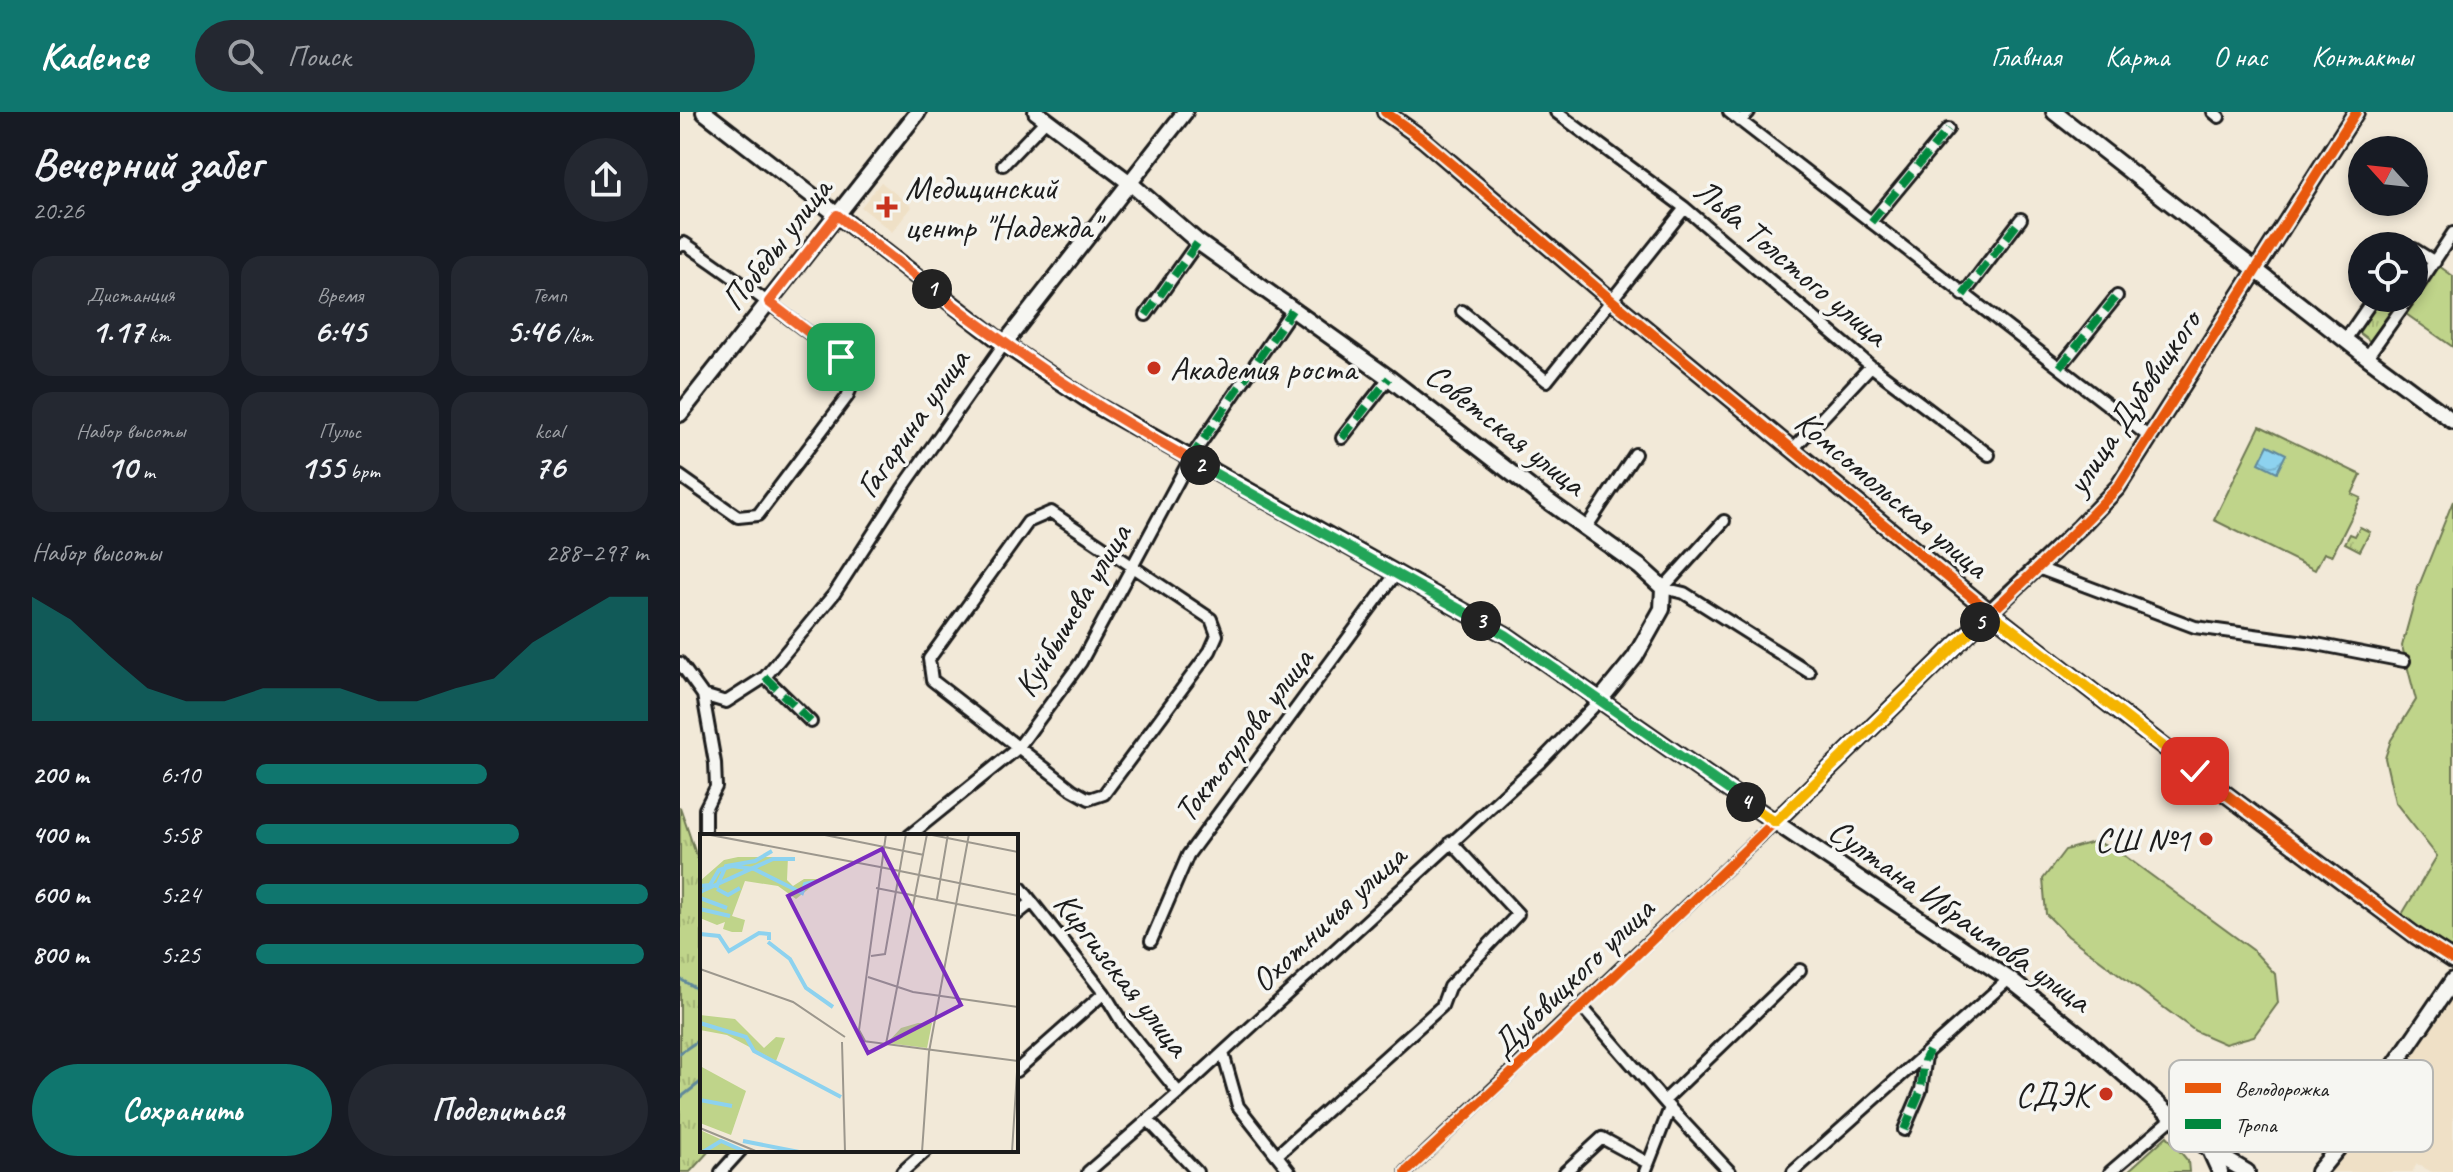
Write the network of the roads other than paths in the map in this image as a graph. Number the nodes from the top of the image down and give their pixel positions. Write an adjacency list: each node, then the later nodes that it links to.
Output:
1 (704, 112): 16 (main road, Султана Ибраимова улица)
2 (918, 112): 16 (main road, Победы улица)
3 (1185, 112): 14 (main road, Гагарина улица)
4 (1385, 112): 28 (main road, Комсомольская улица)
5 (1556, 112): 15 (street, Льва Толстого улица)
6 (1729, 112): 11 (street)
7 (1749, 112): 11 (street)
8 (2054, 112): 24 (main road)
9 (2356, 112): 24 (main road, улица Дубовицкого)
10 (1041, 115): 13 (street, Советская улица); 14 (main road, Советская улица)
11 (1740, 121): 18 (street)
12 (1948, 129): 18 (street)
13 (1003, 165)
14 (1130, 183): 20 (main road, Советская улица); 36 (main road, Гагарина улица)
15 (1685, 208): 28 (street); 38 (street, Льва Толстого улица)
16 (837, 215): 29 (main road, Победы улица); 36 (main road, Султана Ибраимова улица)
17 (2021, 219): 26 (street)
18 (1871, 222): 26 (street)
19 (2453, 233): 23 (street)
20 (1198, 242): 30 (main road, Советская улица); 34 (street)
21 (680, 246): 29 (street)
22 (2428, 258): 23 (street)
23 (2435, 262): 25 (street)
24 (2254, 270): 35 (main road); 43 (main road, улица Дубовицкого)
25 (2428, 272)
26 (1963, 295): 39 (street)
27 (2117, 296): 39 (street)
28 (1610, 299): 31 (street); 45 (main road, Комсомольская улица)
29 (769, 302): 41 (main road, Победы улица); 49 (street)
30 (1292, 310): 40 (main road, Советская улица); 48 (street, Куйбышева улица)
31 (1462, 311)
32 (2364, 312): 35 (street)
33 (2399, 312): 37 (street)
34 (1146, 315)
35 (2345, 340): 37 (main road)
36 (1004, 344): 48 (main road, Султана Ибраимова улица); 60 (street, Гагарина улица)
37 (2367, 357): 42 (main road)
38 (1871, 366): 45 (street); 47 (street, Льва Толстого улица)
39 (2060, 367): 43 (street)
40 (1389, 378): 44 (street, Советская улица); 51 (main road, Советская улица)
41 (680, 414)
42 (2453, 421)
43 (2148, 436): 53 (main road, улица Дубовицкого)
44 (1342, 438)
45 (1793, 449): 56 (main road, Комсомольская улица)
46 (1635, 454): 51 (street, Советская улица)
47 (1989, 455)
48 (1190, 459): 52 (street, Куйбышева улица); 54 (main road, Султана Ибраимова улица)
49 (680, 476)
50 (1724, 521): 55 (street)
51 (1586, 528): 55 (main road, Советская улица)
52 (1134, 567): 64 (street, Куйбышева улица); 64 (street); 64 (street)
53 (2038, 568): 56 (main road, улица Дубовицкого); 57 (street)
54 (1397, 572): 62 (main road, Султана Ибраимова улица); 72 (street, Токтогулова улица)
55 (1663, 588): 59 (street, Советская улица); 62 (main road)
56 (1990, 612): 65 (main road, улица Дубовицкого); 73 (main road, Комсомольская улица)
57 (2404, 661)
58 (680, 663): 61 (street)
59 (1809, 672)
60 (765, 677): 61 (street, Гагарина улица); 63 (street)
61 (703, 695): 66 (street)
62 (1600, 700): 65 (main road, Султана Ибраимова улица); 68 (street, Охотничья улица)
63 (811, 722)
64 (1018, 748): 67 (street, Куйбышева улица)
65 (1775, 822): 75 (main road, Султана Ибраимова улица); 78 (street, Дубовицкого улица)
66 (705, 834)
67 (911, 834)
68 (1451, 842): 80 (street, Охотничья улица); 95 (street)
69 (1021, 888): 70 (street, Киргизская улица)
70 (1031, 903): 71 (street); 77 (street, Киргизская улица)
71 (1018, 913)
72 (1151, 941)
73 (2453, 960)
74 (1800, 970): 84 (street)
75 (2009, 979): 79 (street); 85 (main road, Султана Ибраимова улица)
76 (2453, 980): 81 (main road)
77 (1104, 993): 82 (street); 83 (street, Киргизская улица)
78 (1582, 1007): 84 (street); 103 (street, Дубовицкого улица)
79 (1929, 1051): 88 (street); 106 (street)
80 (1223, 1053): 83 (street, Охотничья улица); 95 (street, Киргизская улица)
81 (2398, 1060)
82 (1018, 1069)
83 (1179, 1093): 86 (street, Охотничья улица)
84 (1667, 1104): 96 (street); 105 (street)
85 (2169, 1113)
86 (1148, 1120): 100 (street, Охотничья улица); 101 (street)
87 (2169, 1121): 107 (street)
88 (1904, 1130)
89 (739, 1152): 98 (street)
90 (925, 1152): 99 (street)
91 (2211, 1152): 108 (main road)
92 (2213, 1152): 97 (main road)
93 (2333, 1152): 110 (main road)
94 (2335, 1152): 111 (main road)
95 (1277, 1155): 102 (street, Киргизская улица)
96 (1647, 1168): 104 (street)
97 (2242, 1169): 109 (main road)
98 (721, 1172)
99 (902, 1172)
100 (1088, 1172)
101 (1197, 1172)
102 (1290, 1172)
103 (1406, 1172)
104 (1565, 1172)
105 (1730, 1172)
106 (1793, 1172)
107 (2110, 1172)
108 (2220, 1172)
109 (2257, 1172)
110 (2308, 1172)
111 (2318, 1172)

